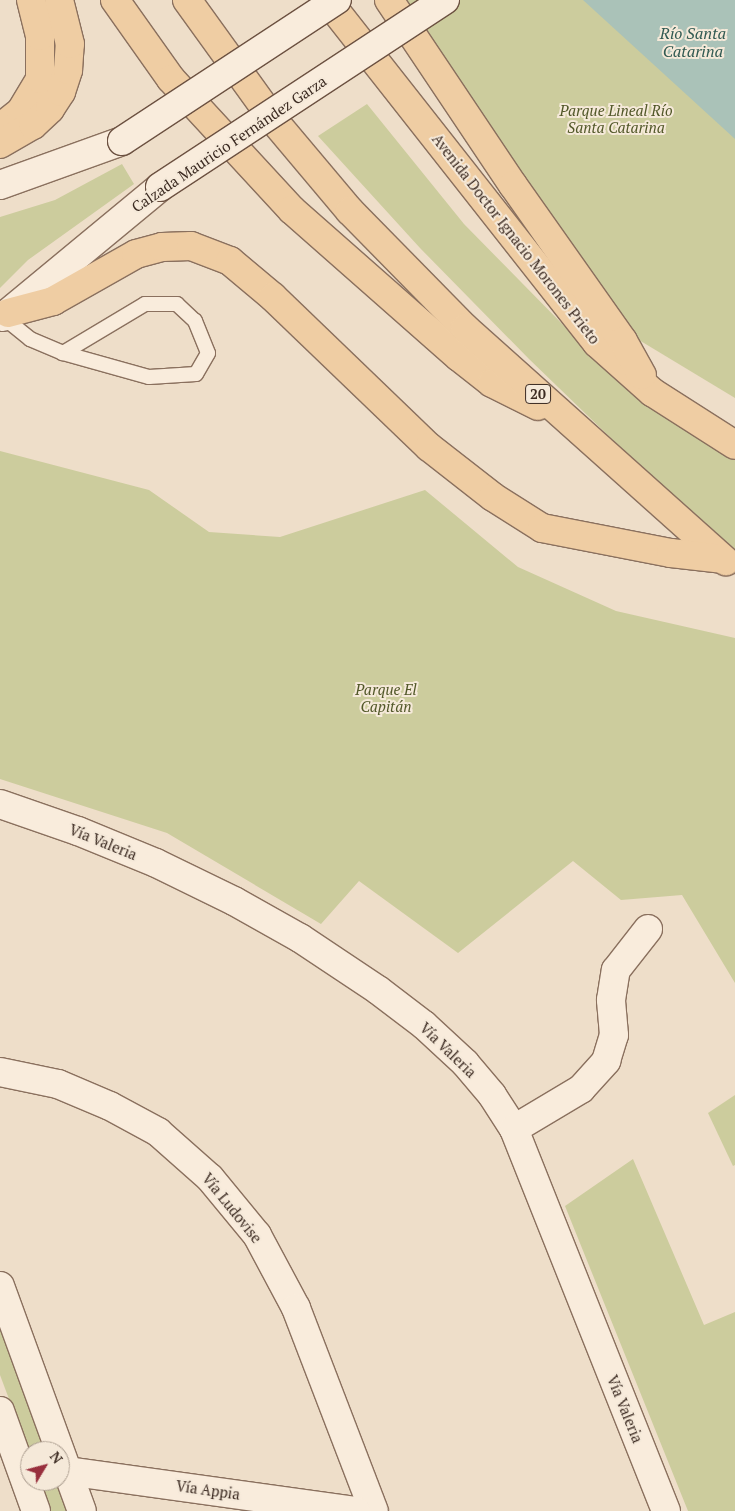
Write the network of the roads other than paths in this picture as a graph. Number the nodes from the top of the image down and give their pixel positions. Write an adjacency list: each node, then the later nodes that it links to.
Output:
1 (31, 0): 9 (main road)
2 (60, 0): 10 (main road)
3 (115, 0): 15 (main road)
4 (187, 0): 15 (main road, 20)
5 (328, 0): 14 (main road, Avenida Doctor Ignacio Morones Prieto)
6 (337, 0): 11 (street, bridge)
7 (389, 0): 14 (main road)
8 (445, 0): 12 (street, Calzada Mauricio Fernández Garza, bridge)
9 (0, 128)
10 (0, 144)
11 (0, 185)
12 (4, 316): 13 (lane); 17 (main road)
13 (63, 353): 13 (lane)
14 (652, 392): 16 (main road, Avenida Doctor Ignacio Morones Prieto)
15 (562, 415): 17 (main road, 20)
16 (735, 445)
17 (729, 562)
18 (0, 804): 21 (street, Vía Valeria)
19 (648, 929): 21 (street)
20 (0, 1072): 32 (street, Vía Ludovise)
21 (514, 1129): 33 (street, Vía Valeria)
22 (0, 1286): 24 (street)
23 (0, 1411): 25 (street)
24 (54, 1441)
25 (20, 1456)
26 (70, 1472): 31 (street, Vía Appia)
27 (70, 1484): 30 (street)
28 (31, 1491): 29 (street)
29 (36, 1511)
30 (82, 1511)
31 (356, 1511)
32 (374, 1511)
33 (666, 1511)

